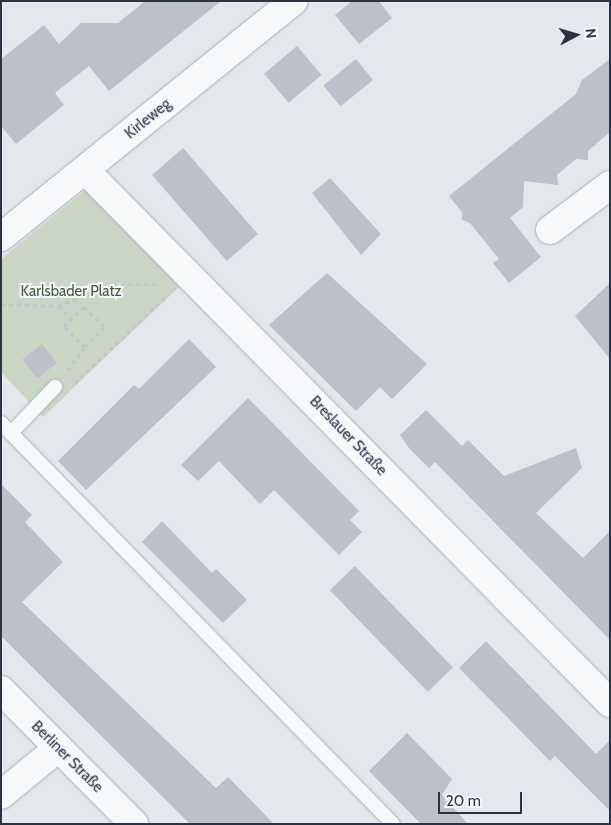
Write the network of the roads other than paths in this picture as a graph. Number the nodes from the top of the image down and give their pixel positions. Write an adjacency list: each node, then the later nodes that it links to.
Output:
1 (294, 1): 2 (street, Kirleweg)
2 (85, 170): 5 (street, Kirleweg); 9 (street, Breslauer Straße)
3 (610, 185): 4 (street)
4 (550, 230)
5 (1, 237)
6 (61, 389): 7 (lane)
7 (6, 428): 13 (lane)
8 (1, 690): 10 (street, Berliner Straße)
9 (610, 703)
10 (58, 748): 11 (street); 12 (street, Berliner Straße)
11 (1, 795)
12 (134, 824)
13 (393, 824)

